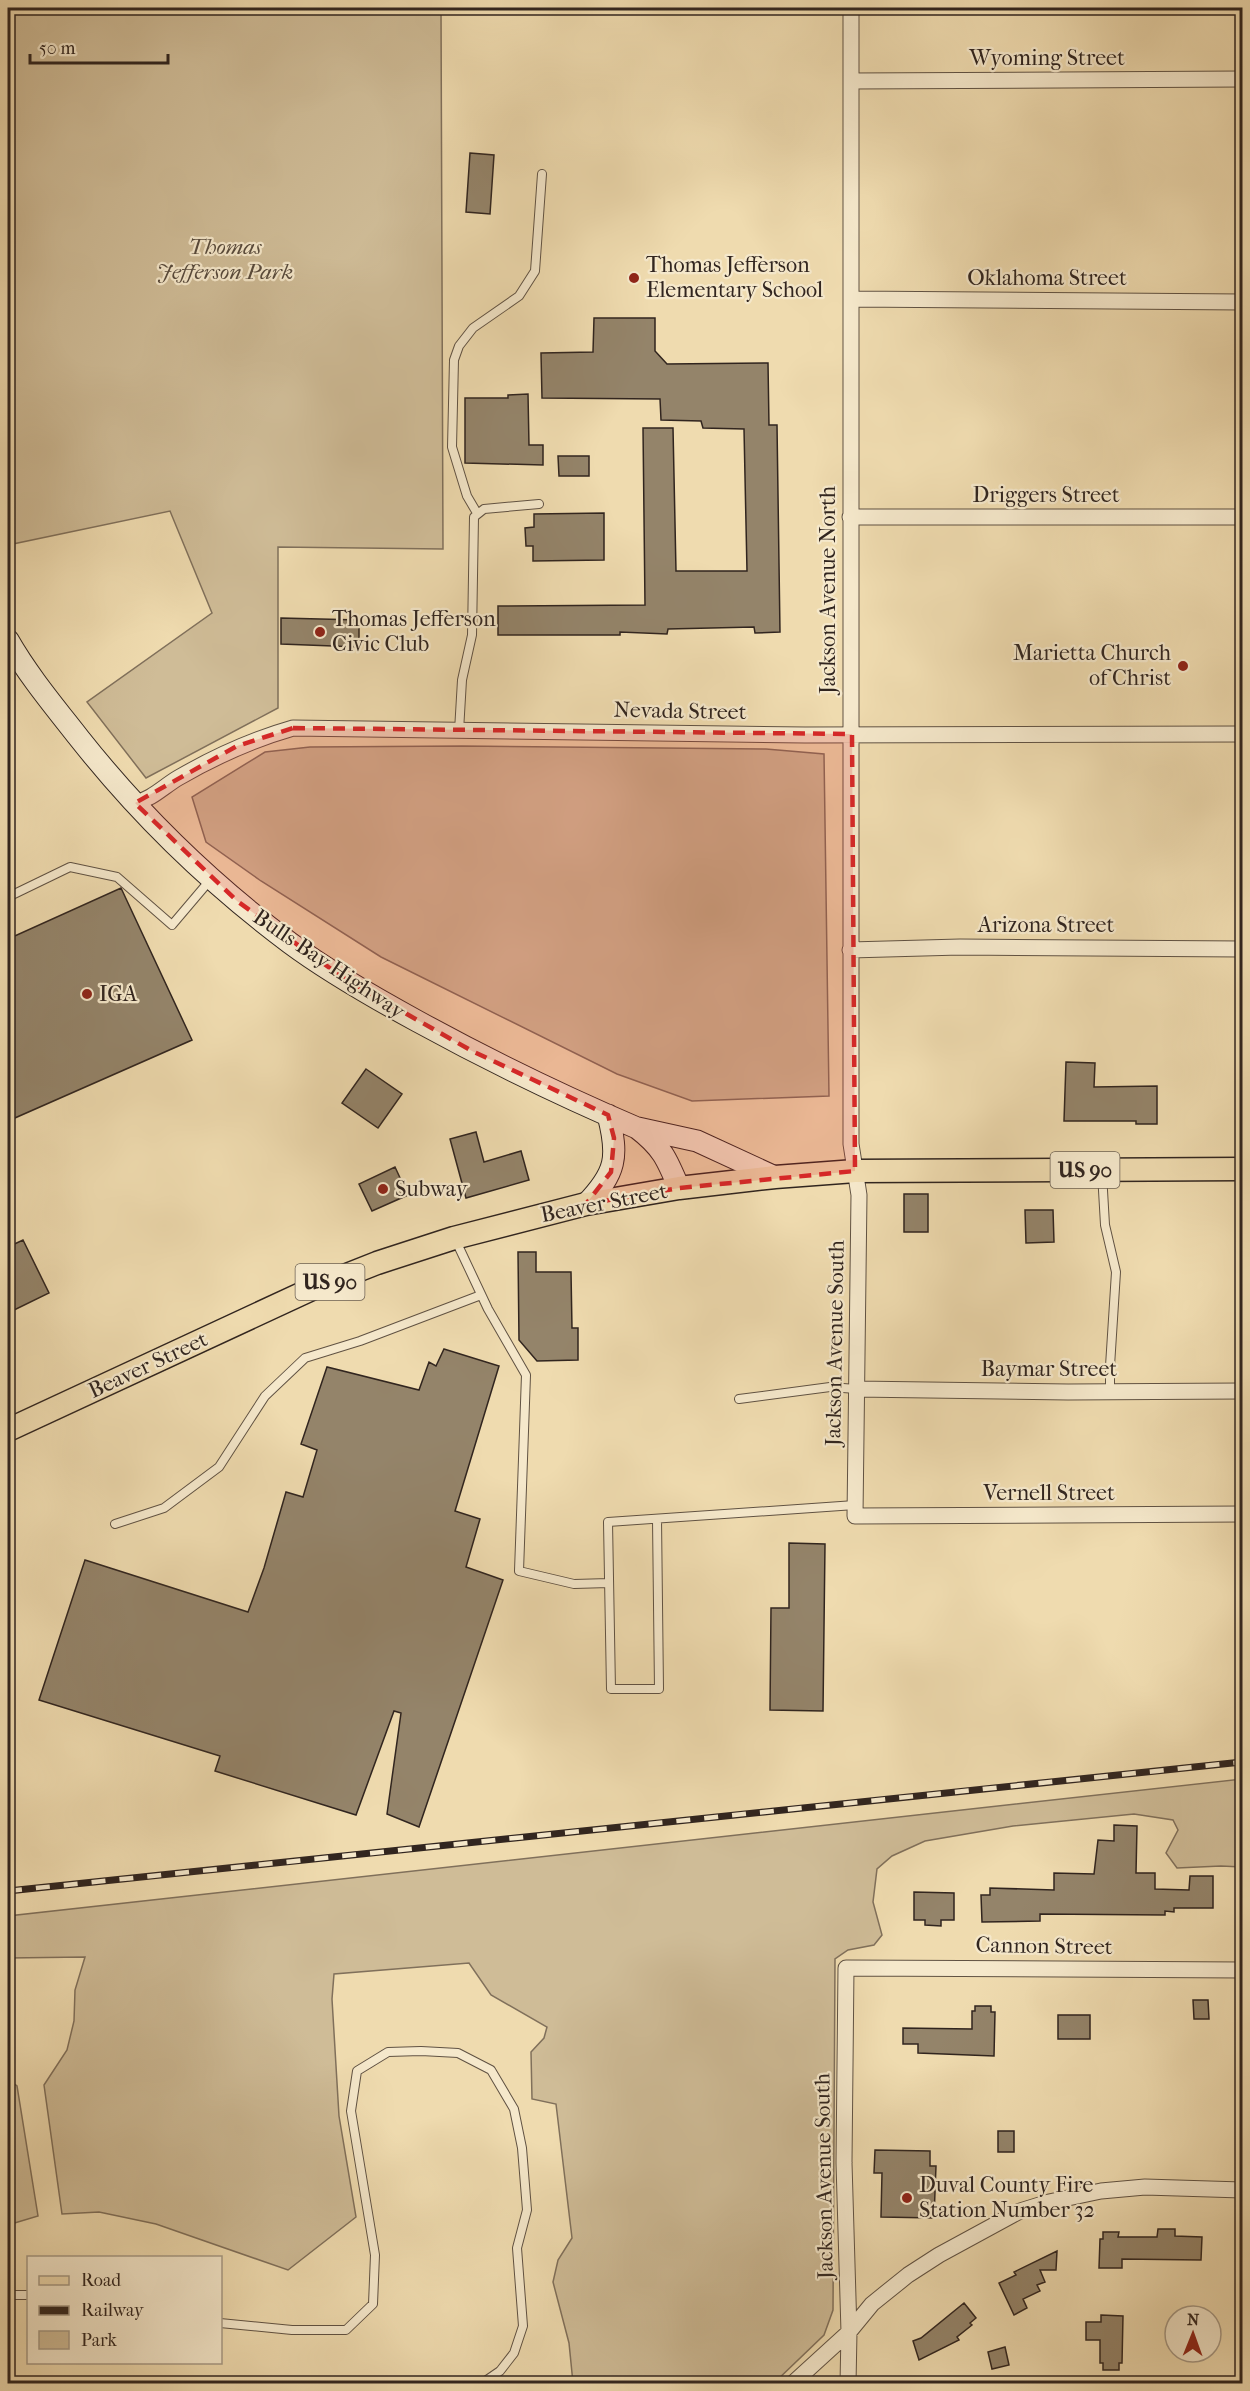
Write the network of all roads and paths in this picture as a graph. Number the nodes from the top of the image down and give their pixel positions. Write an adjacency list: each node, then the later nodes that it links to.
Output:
1 (851, 8): 3 (street, Jackson Avenue North)
2 (1242, 79): 3 (street, Wyoming Street)
3 (851, 81): 5 (street, Jackson Avenue North)
4 (542, 174): 8 (lane)
5 (851, 300): 6 (street, Oklahoma Street); 9 (street, Jackson Avenue North)
6 (1242, 302)
7 (539, 504): 8 (lane)
8 (477, 513): 12 (lane)
9 (850, 517): 10 (street, Driggers Street); 13 (street, Jackson Avenue North)
10 (1242, 518)
11 (8, 639): 15 (main road, Bulls Bay Highway)
12 (459, 731): 13 (street, Nevada Street); 15 (street, Nevada Street)
13 (852, 734): 14 (street, Nevada Street); 19 (street, Jackson Avenue North)
14 (1242, 735)
15 (135, 803): 16 (main road, Bulls Bay Highway)
16 (212, 878): 17 (lane); 20 (main road, Bulls Bay Highway)
17 (8, 897)
18 (1242, 949): 19 (street, Arizona Street)
19 (850, 950): 24 (street, Jackson Avenue North)
20 (608, 1115): 21 (main road, Bulls Bay Highway); 27 (main road)
21 (637, 1128): 25 (main road); 26 (main road, Bulls Bay Highway)
22 (1242, 1169): 23 (main road, Beaver Street / US 90)
23 (1102, 1170): 24 (main road, Beaver Street / US 90); 32 (lane)
24 (855, 1171): 25 (main road, Beaver Street / US 90); 30 (street, Jackson Avenue South)
25 (775, 1177): 26 (main road, Beaver Street / US 90)
26 (680, 1188): 27 (main road, Beaver Street / US 90)
27 (586, 1204): 28 (main road, Beaver Street / US 90)
28 (454, 1238): 29 (lane); 34 (main road, Beaver Street / US 90)
29 (481, 1295): 38 (lane); 39 (lane)
30 (856, 1389): 32 (street, Baymar Street); 33 (lane); 35 (street, Jackson Avenue South)
31 (1242, 1391): 32 (street, Baymar Street)
32 (1110, 1392)
33 (739, 1400)
34 (8, 1430)
35 (855, 1511): 36 (street, Vernell Street); 37 (lane)
36 (1242, 1514)
37 (657, 1519): 39 (lane); 39 (lane)
38 (115, 1524)
39 (609, 1583)
40 (846, 1968): 41 (street, Cannon Street); 46 (street, Jackson Avenue South)
41 (1242, 1970)
42 (1242, 2190): 46 (street)
43 (8, 2295): 44 (lane)
44 (27, 2295)
45 (222, 2323): 47 (lane)
46 (849, 2332): 48 (street); 49 (street, Jackson Avenue South)
47 (481, 2384)
48 (792, 2384)
49 (848, 2384)

